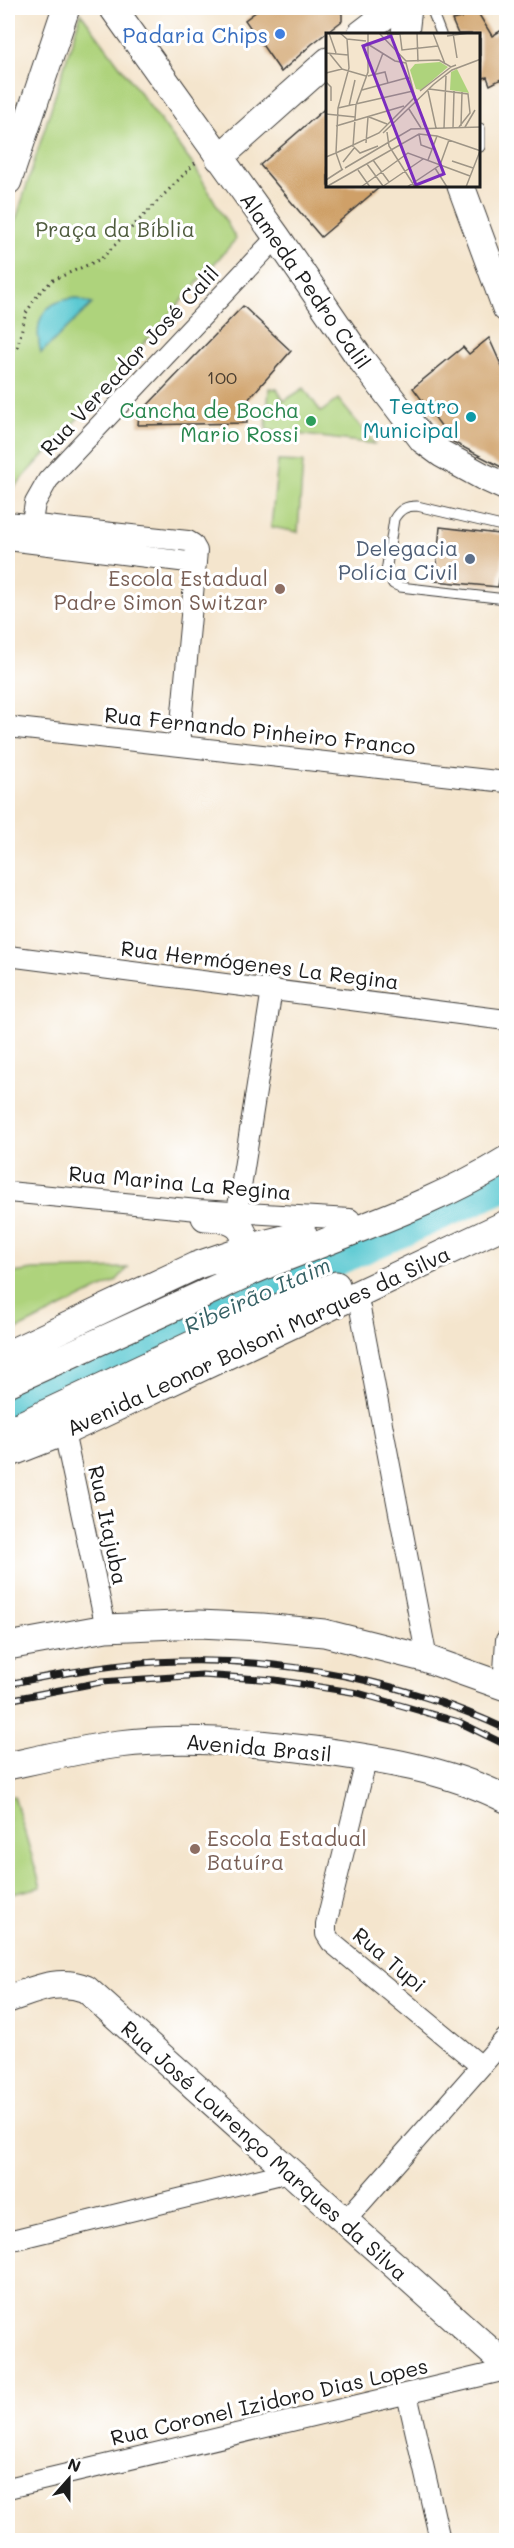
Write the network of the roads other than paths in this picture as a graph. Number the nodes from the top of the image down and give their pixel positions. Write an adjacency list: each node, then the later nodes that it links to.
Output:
1 (66, 8): 11 (main road)
2 (113, 8): 10 (main road, Alameda Pedro Calil)
3 (395, 8): 6 (main road)
4 (408, 8): 7 (main road)
5 (430, 8): 8 (lane)
6 (364, 23)
7 (405, 33)
8 (441, 33)
9 (326, 63): 10 (main road)
10 (208, 160): 13 (main road, Alameda Pedro Calil)
11 (8, 181)
12 (462, 188): 14 (main road)
13 (277, 237): 15 (main road, Alameda Pedro Calil); 18 (street, Rua Vereador José Calil)
14 (507, 308)
15 (507, 487)
16 (8, 522): 18 (street)
17 (507, 527): 20 (lane)
18 (30, 533): 19 (street); 22 (street)
19 (8, 540)
20 (507, 600)
21 (8, 728): 22 (street, Rua Fernando Pinheiro Franco)
22 (179, 745): 23 (street, Rua Fernando Pinheiro Franco)
23 (507, 782)
24 (8, 956): 25 (street, Rua Hermógenes La Regina)
25 (272, 989): 26 (street, Rua Hermógenes La Regina); 31 (street)
26 (507, 1020)
27 (507, 1148): 34 (main road)
28 (507, 1160): 34 (main road)
29 (8, 1192): 30 (street, Rua Marina La Regina)
30 (201, 1213): 31 (street, Rua Marina La Regina); 35 (main road); 36 (main road)
31 (237, 1213): 34 (street, Rua Marina La Regina)
32 (507, 1215): 40 (main road, Avenida Leonor Bolsoni Marques da Silva)
33 (507, 1224): 37 (main road, Avenida Leonor Bolsoni Marques da Silva)
34 (331, 1230): 35 (main road)
35 (248, 1259): 36 (main road); 39 (main road)
36 (195, 1266): 38 (main road)
37 (357, 1293): 41 (main road, Avenida Leonor Bolsoni Marques da Silva); 46 (street)
38 (8, 1354)
39 (8, 1383)
40 (8, 1431)
41 (64, 1432): 42 (main road, Avenida Leonor Bolsoni Marques da Silva); 43 (street, Rua Itajuba)
42 (8, 1454)
43 (106, 1628): 45 (main road); 46 (main road)
44 (507, 1640): 47 (street)
45 (8, 1647)
46 (427, 1659): 47 (main road)
47 (505, 1686)
48 (367, 1757): 49 (main road, Avenida Brasil); 50 (main road, Avenida Brasil); 53 (street, Rua Tupi)
49 (8, 1766)
50 (507, 1799)
51 (8, 1999): 54 (main road, Rua José Lourenço Marques da Silva)
52 (507, 2038): 53 (street)
53 (481, 2066): 55 (street)
54 (289, 2172): 55 (main road, Rua José Lourenço Marques da Silva); 56 (street)
55 (344, 2222): 57 (main road, Rua José Lourenço Marques da Silva)
56 (8, 2241)
57 (507, 2365)
58 (507, 2370): 59 (street, Rua Coronel Izidoro Dias Lopes)
59 (407, 2394): 60 (street, Rua Coronel Izidoro Dias Lopes); 61 (street)
60 (8, 2488)
61 (440, 2541)

